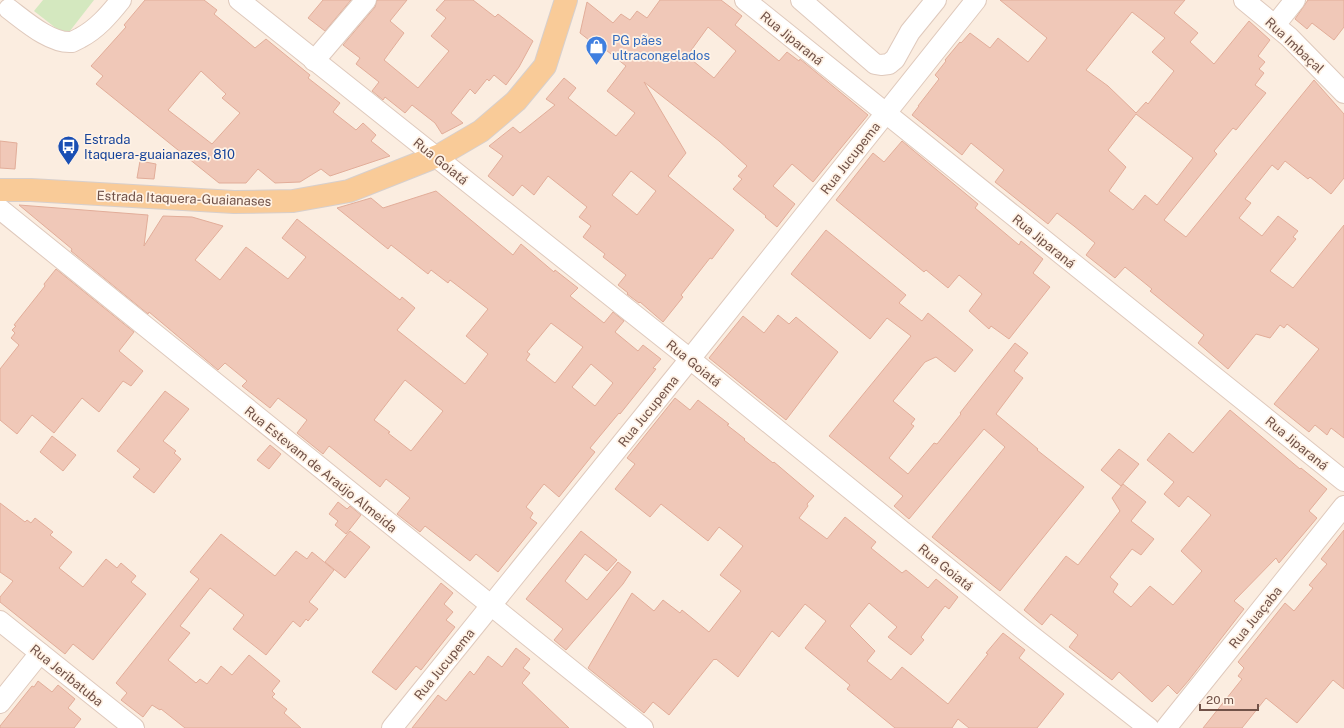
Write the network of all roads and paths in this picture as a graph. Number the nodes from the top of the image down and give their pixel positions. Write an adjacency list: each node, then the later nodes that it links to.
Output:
1 (121, 0): 11 (street)
2 (239, 0): 13 (street, Rua Goiatá)
3 (366, 0): 13 (street)
4 (566, 0): 16 (main road, Estrada Itaquera-Guaianases)
5 (745, 0): 15 (street, Rua Jiparaná)
6 (801, 0): 7 (street)
7 (936, 0)
8 (976, 0): 15 (street, Rua Jucupema)
9 (1244, 0): 12 (street, Rua Imbaçal)
10 (1295, 0): 12 (street)
11 (11, 6)
12 (1275, 25): 14 (street, Rua Imbaçal)
13 (314, 60): 16 (street, Rua Goiatá)
14 (1344, 93)
15 (885, 113): 19 (street, Rua Jucupema); 20 (street, Rua Jiparaná)
16 (435, 157): 17 (main road, Estrada Itaquera-Guaianases); 19 (street, Rua Goiatá)
17 (0, 190)
18 (0, 209): 22 (street, Rua Estevam de Araújo Almeida)
19 (690, 359): 22 (street, Rua Jucupema); 29 (street, Rua Goiatá)
20 (1344, 481)
21 (1344, 506): 30 (street, Rua Juaçaba)
22 (491, 606): 27 (street, Rua Jucupema); 28 (street, Rua Estevam de Araújo Almeida)
23 (0, 621): 24 (street, Rua Jeribatuba)
24 (40, 654): 25 (street); 26 (street, Rua Jeribatuba)
25 (0, 703)
26 (134, 728)
27 (392, 728)
28 (643, 728)
29 (1149, 728)
30 (1166, 728)

